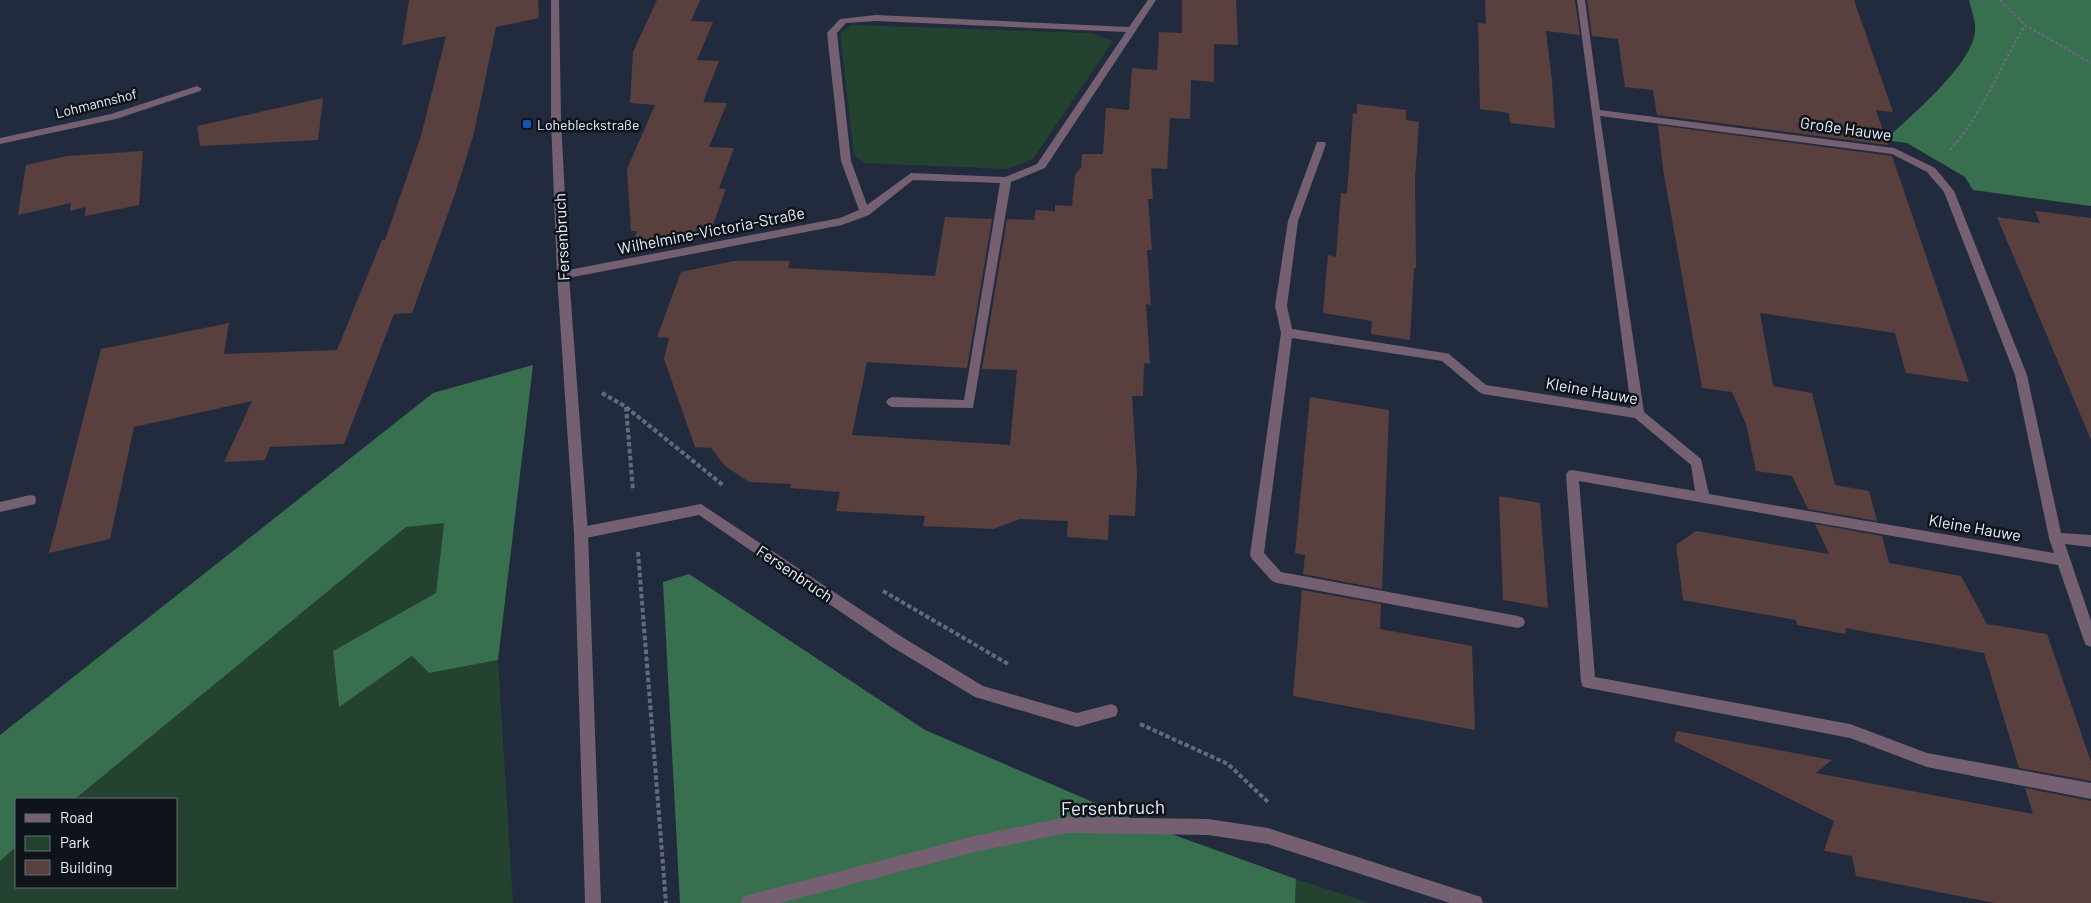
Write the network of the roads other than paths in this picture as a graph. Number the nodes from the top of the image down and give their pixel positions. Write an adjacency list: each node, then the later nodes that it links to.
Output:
1 (555, 0): 11 (street, Fersenbruch)
2 (1152, 0): 4 (street, Wilhelmine-Victoria-Straße)
3 (1581, 0): 6 (street)
4 (1131, 30): 9 (street, Wilhelmine-Victoria-Straße); 10 (street)
5 (197, 89): 7 (street, Lohmannshof)
6 (1595, 112): 14 (street); 19 (street, Große Hauwe)
7 (0, 141)
8 (1321, 144): 12 (street)
9 (1006, 180): 10 (street, Wilhelmine-Victoria-Straße); 13 (street)
10 (865, 212): 11 (street, Wilhelmine-Victoria-Straße)
11 (562, 275): 18 (street, Fersenbruch)
12 (1287, 334): 14 (street, Kleine Hauwe); 22 (street)
13 (892, 402)
14 (1638, 414): 15 (street, Kleine Hauwe)
15 (1703, 498): 21 (street, Kleine Hauwe); 25 (street)
16 (30, 500): 17 (street)
17 (0, 507)
18 (581, 533): 24 (street, Fersenbruch); 26 (street, Fersenbruch)
19 (2056, 538): 20 (street); 21 (street, Große Hauwe)
20 (2091, 541)
21 (2063, 560): 23 (street, Große Hauwe)
22 (1518, 622)
23 (2091, 642)
24 (1111, 711)
25 (2091, 791)
26 (593, 903)
27 (749, 903): 28 (street, Fersenbruch)
28 (1475, 903)

